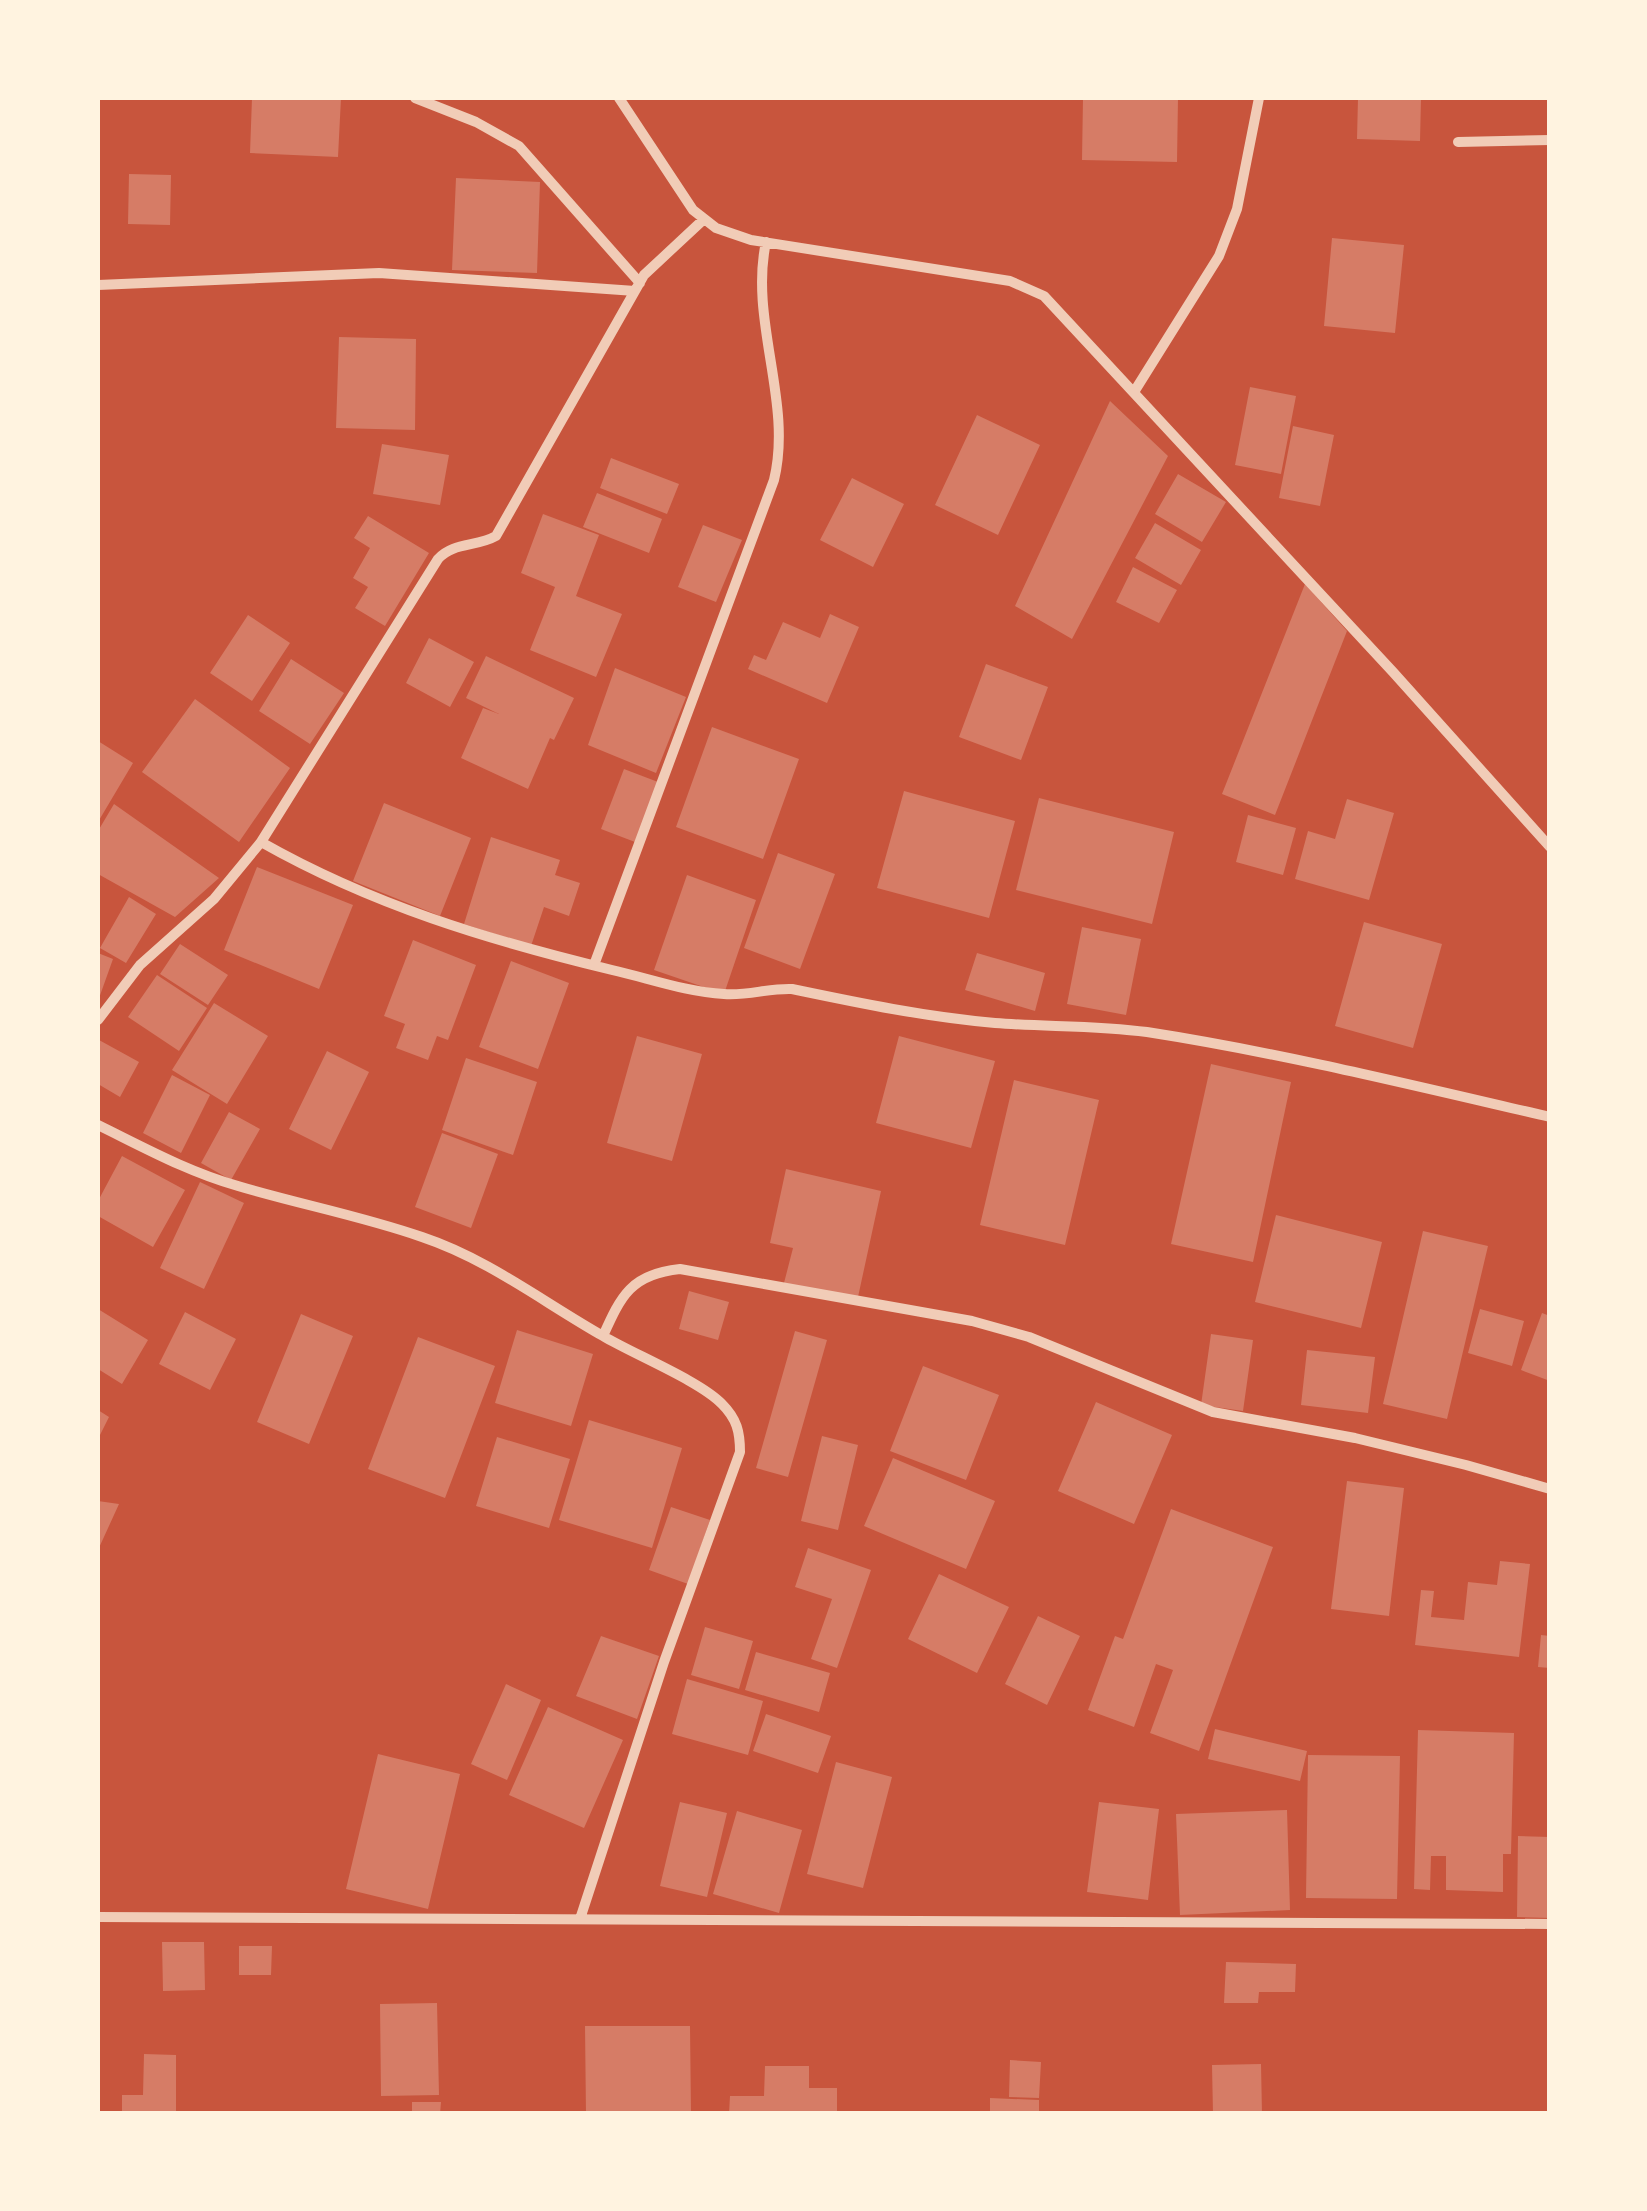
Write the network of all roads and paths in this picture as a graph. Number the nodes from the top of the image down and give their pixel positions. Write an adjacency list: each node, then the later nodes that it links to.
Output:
1 (415, 98): 9 (street)
2 (619, 98): 6 (street)
3 (1258, 98): 10 (street)
4 (1550, 140): 5 (street)
5 (1458, 142)
6 (704, 220): 7 (street); 9 (street)
7 (766, 242): 10 (street); 13 (street)
8 (98, 285): 9 (street)
9 (637, 287): 11 (street)
10 (1134, 392): 12 (street)
11 (261, 842): 13 (street); 14 (street)
12 (1550, 847)
13 (594, 965): 15 (street)
14 (98, 1020)
15 (1550, 1117)
16 (98, 1125): 17 (street)
17 (603, 1336): 18 (street); 20 (street)
18 (1550, 1490)
19 (98, 1917): 20 (street)
20 (580, 1918): 21 (street)
21 (1550, 1924)

